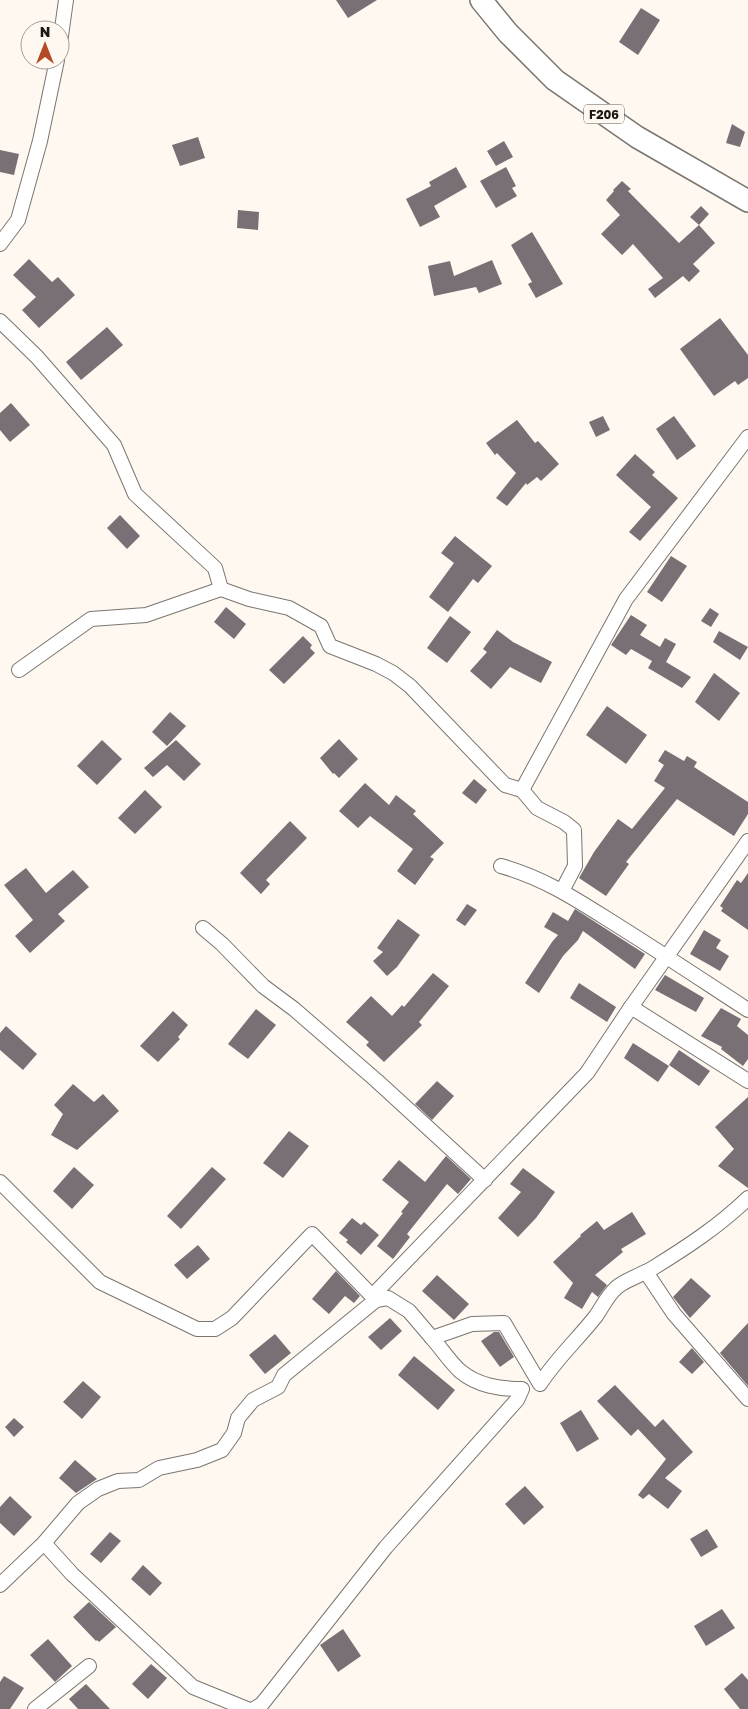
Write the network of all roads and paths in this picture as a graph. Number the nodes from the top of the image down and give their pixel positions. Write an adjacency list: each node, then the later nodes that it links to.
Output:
1 (66, 0): 3 (street)
2 (481, 0): 5 (main road, F206)
3 (63, 20)
4 (55, 70): 6 (street)
5 (748, 200)
6 (0, 244)
7 (0, 321): 9 (street)
8 (748, 437): 11 (street)
9 (222, 589): 10 (street); 11 (street)
10 (19, 670)
11 (522, 790): 14 (street)
12 (748, 841): 16 (street)
13 (501, 866): 14 (street)
14 (562, 891): 16 (street)
15 (203, 928): 20 (street)
16 (667, 956): 17 (street); 18 (street)
17 (631, 1007): 19 (street); 20 (street)
18 (748, 1010)
19 (748, 1080)
20 (485, 1180): 24 (street)
21 (0, 1182): 24 (street)
22 (748, 1198): 23 (street)
23 (646, 1272): 25 (street); 26 (street)
24 (376, 1300): 25 (street); 27 (street)
25 (432, 1338): 32 (street)
26 (748, 1399)
27 (44, 1543): 28 (street); 31 (street)
28 (0, 1585)
29 (89, 1666): 30 (street)
30 (35, 1709)
31 (247, 1709)
32 (254, 1709)

